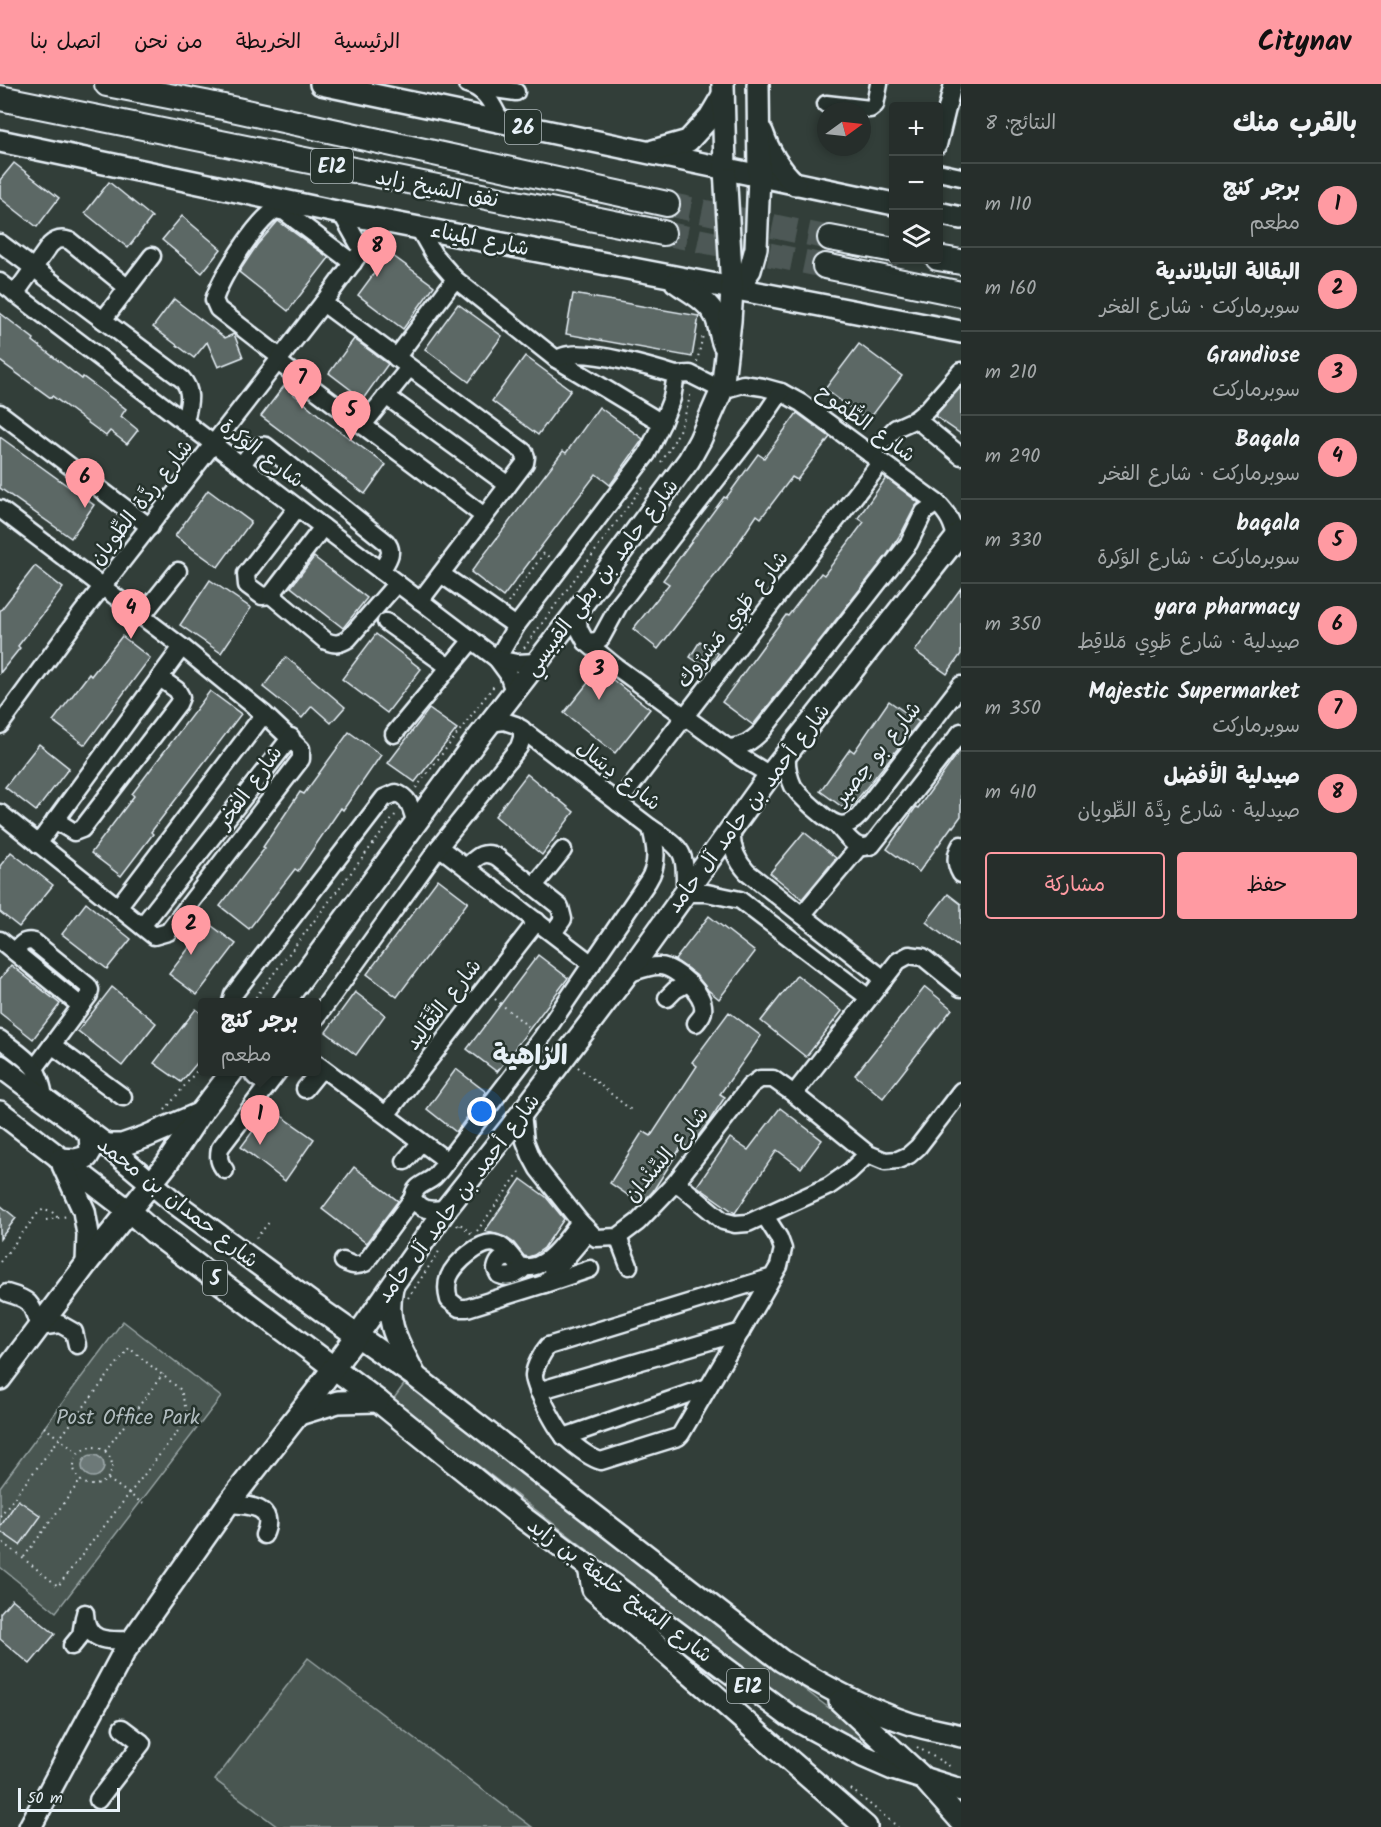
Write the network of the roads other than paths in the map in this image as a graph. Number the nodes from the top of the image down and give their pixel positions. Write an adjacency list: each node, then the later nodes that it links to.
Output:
1 (107, 84): 23 (highway, نفق الشيخ زايد / E12)
2 (321, 84): 11 (main road, 26)
3 (758, 84): 12 (main road)
4 (879, 84): 10 (street)
5 (953, 84): 13 (street)
6 (470, 85): 8 (street); 11 (street)
7 (723, 89): 15 (main road); 17 (main road, شارع حامد بن بطي القبيسي)
8 (516, 92)
9 (0, 98): 27 (highway, نفق الشيخ زايد / E12)
10 (871, 108)
11 (502, 123): 15 (main road, 26)
12 (759, 124): 19 (main road); 21 (main road)
13 (943, 128)
14 (10, 142): 16 (street); 24 (main road, شارع الميناء)
15 (648, 151): 17 (main road, 26)
16 (0, 155)
17 (724, 169): 19 (main road, 26); 41 (main road, شارع حامد بن بطي القبيسي)
18 (943, 173): 20 (street)
19 (759, 176): 21 (main road, 26); 41 (main road)
20 (961, 177)
21 (795, 184): 22 (main road, 26)
22 (889, 203)
23 (667, 204)
24 (341, 213): 25 (main road, شارع الميناء); 32 (street)
25 (387, 222): 26 (main road, شارع الميناء); 32 (street, شارع رِدَّة الطِّويان)
26 (418, 227): 37 (main road, شارع الميناء); 38 (street)
27 (663, 233)
28 (830, 238): 30 (highway)
29 (0, 243): 36 (street)
30 (889, 249)
31 (152, 256): 40 (street)
32 (358, 256): 44 (street, شارع رِدَّة الطِّويان); 49 (street)
33 (943, 259): 34 (highway)
34 (961, 262)
35 (825, 266): 43 (highway)
36 (33, 268): 40 (street); 42 (street); 45 (street)
37 (666, 274): 41 (main road, شارع الميناء); 47 (main road)
38 (455, 279): 48 (street); 50 (street)
39 (0, 282): 42 (street, شارع الوَكرة)
40 (128, 288): 45 (street)
41 (732, 289): 46 (main road, شارع الميناء); 47 (main road, شارع حامد بن بطي القبيسي)
42 (15, 294): 58 (street, شارع الوَكرة)
43 (961, 294)
44 (323, 303): 49 (street, شارع رِدَّة الطِّويان); 50 (street)
45 (103, 320): 58 (street)
46 (961, 332)
47 (728, 353): 53 (main road, شارع حامد بن بطي القبيسي)
48 (556, 359): 52 (street); 59 (street)
49 (279, 360): 60 (street); 61 (street, شارع رِدَّة الطِّويان)
50 (402, 363): 55 (street); 65 (street)
51 (961, 371): 57 (street, شارع طَوِي مَشرُوك)
52 (676, 375): 53 (street); 59 (street)
53 (722, 390): 54 (street, شارع الطُّمُوح); 80 (main road, شارع حامد بن بطي القبيسي)
54 (782, 392): 63 (street, شارع الطُّمُوح); 84 (street)
55 (386, 396): 60 (street); 65 (street)
56 (0, 413): 70 (street)
57 (916, 419): 62 (street); 63 (street, شارع طَوِي مَشرُوك)
58 (185, 422): 61 (street, شارع الوَكرة)
59 (663, 423): 83 (street)
60 (363, 425): 69 (street)
61 (214, 444): 64 (street, شارع الوَكرة); 70 (street, شارع رِدَّة الطِّويان)
62 (961, 456)
63 (876, 458): 66 (street, شارع الطُّمُوح); 96 (street, شارع طَوِي مَشرُوك)
64 (242, 465): 67 (street, شارع الوَكرة); 74 (street)
65 (508, 485): 69 (street)
66 (937, 503): 72 (street, شارع الطُّمُوح); 105 (street)
67 (297, 508): 71 (street, شارع الوَكرة); 78 (street)
68 (0, 509): 77 (street, شارع الفخر)
69 (484, 516): 75 (street)
70 (150, 527): 77 (street, شارع رِدَّة الطِّويان)
71 (323, 527): 74 (street, شارع الوَكرة); 78 (street)
72 (958, 536): 106 (main road, شارع أحمد بن حامد آل حامد)
73 (178, 571): 81 (street)
74 (381, 571): 76 (street, شارع الوَكرة)
75 (441, 573): 79 (street); 83 (street)
76 (397, 583): 78 (street); 79 (street, شارع الوَكرة)
77 (103, 586): 81 (street, شارع الفخر); 98 (street, شارع رِدَّة الطِّويان)
78 (271, 595)
79 (420, 601): 85 (street, شارع الوَكرة)
80 (577, 611): 86 (street); 89 (main road, شارع حامد بن بطي القبيسي)
81 (141, 617): 87 (street, شارع الفخر)
82 (386, 622): 91 (street)
83 (516, 626): 88 (street)
84 (603, 636): 86 (street); 90 (street)
85 (472, 640): 88 (street, شارع الوَكرة); 91 (street)
86 (586, 642): 90 (street)
87 (182, 647): 92 (street); 95 (street, شارع الفخر)
88 (497, 659): 89 (street, شارع الوَكرة); 93 (street, شارع الوَكرة)
89 (537, 663): 93 (main road, شارع حامد بن بطي القبيسي)
90 (615, 666): 96 (street)
91 (449, 667): 101 (street)
92 (160, 678): 110 (street); 110 (street)
93 (508, 684): 97 (main road, شارع حامد بن بطي القبيسي)
94 (961, 685): 112 (street, شارع بو حِصير)
95 (264, 714): 102 (street, شارع الفخر); 126 (street)
96 (685, 716): 105 (street); 108 (street, شارع طَوِي مَشرُوك)
97 (490, 723): 99 (street, شارع دِسَال); 111 (main road, شارع حامد بن بطي القبيسي)
98 (0, 725)
99 (522, 729): 103 (street, شارع دِسَال); 104 (street)
100 (961, 732): 119 (street)
101 (394, 734)
102 (291, 738): 129 (street); 129 (street, شارع الفخر)
103 (543, 745): 104 (street); 108 (street, شارع دِسَال)
104 (519, 747): 118 (street)
105 (729, 748): 107 (street)
106 (787, 753): 107 (main road, شارع أحمد بن حامد آل حامد); 112 (street, شارع بو حِصير)
107 (770, 775): 113 (main road, شارع أحمد بن حامد آل حامد)
108 (618, 803): 114 (street, شارع دِسَال)
109 (0, 813): 116 (street, شارع الفخر)
110 (55, 820): 116 (street)
111 (416, 824): 137 (street); 138 (main road, شارع حامد بن بطي القبيسي)
112 (836, 824): 119 (street)
113 (732, 827): 125 (main road, شارع أحمد بن حامد آل حامد); 127 (street)
114 (651, 828): 115 (street, شارع دِسَال); 121 (street)
115 (674, 843): 121 (street); 125 (street)
116 (38, 844): 126 (street, شارع الفخر)
117 (961, 845): 123 (street)
118 (439, 847): 122 (street); 141 (street)
119 (859, 847): 127 (street)
120 (563, 850): 124 (street)
121 (656, 853): 132 (street)
122 (466, 867): 124 (street); 128 (street)
123 (961, 874)
124 (534, 886): 130 (street)
125 (685, 893): 133 (main road, شارع أحمد بن حامد آل حامد); 140 (street)
126 (117, 908): 129 (street, شارع الفخر)
127 (802, 915): 134 (street)
128 (537, 921): 130 (street); 160 (street, شارع التَّقَالِيد)
129 (142, 926)
130 (553, 933): 132 (street)
131 (0, 940): 144 (street)
132 (592, 964): 167 (street)
133 (627, 974): 135 (street); 159 (main road, شارع أحمد بن حامد آل حامد)
134 (884, 980): 136 (street); 140 (street)
135 (688, 983): 139 (street); 142 (street)
136 (961, 988)
137 (232, 998)
138 (287, 998)
139 (667, 998)
140 (869, 998): 155 (street)
141 (321, 1011)
142 (696, 1023)
143 (0, 1039): 147 (street)
144 (52, 1045): 147 (street); 156 (street)
145 (0, 1066): 157 (main road, شارع حمدان بن محمد / 5)
146 (321, 1067): 160 (street)
147 (35, 1068): 157 (street)
148 (228, 1076): 158 (main road)
149 (254, 1076): 150 (street)
150 (273, 1076)
151 (275, 1076): 168 (street)
152 (313, 1076): 153 (street)
153 (305, 1089)
154 (961, 1091): 164 (street, شارع السِّنْدان)
155 (795, 1094): 164 (street, شارع السِّنْدان); 169 (street, شارع السِّنْدان)
156 (123, 1097)
157 (44, 1100): 162 (main road, شارع حمدان بن محمد / 5)
158 (201, 1112): 162 (main road); 170 (main road)
159 (522, 1113): 172 (main road, شارع أحمد بن حامد آل حامد); 175 (street)
160 (386, 1115): 163 (street)
161 (5, 1120): 165 (main road, شارع حمدان بن محمد / 5)
162 (98, 1139): 165 (main road); 170 (main road, شارع حمدان بن محمد / 5)
163 (421, 1142): 166 (street); 167 (street)
164 (868, 1154): 174 (street)
165 (60, 1159): 173 (main road, شارع حمدان بن محمد / 5); 179 (main road)
166 (405, 1161)
167 (447, 1161): 171 (street)
168 (225, 1170)
169 (676, 1182): 174 (street); 176 (street, شارع السِّنْدان)
170 (152, 1183): 173 (main road); 188 (main road, شارع حمدان بن محمد / 5)
171 (413, 1198): 172 (street); 177 (street)
172 (446, 1209): 184 (main road, شارع أحمد بن حامد آل حامد)
173 (129, 1211): 179 (main road); 190 (main road, شارع حمدان بن محمد / 5)
174 (765, 1216): 182 (street)
175 (585, 1227): 176 (street); 178 (street)
176 (618, 1237): 180 (street)
177 (343, 1261)
178 (554, 1262): 183 (street); 183 (street)
179 (87, 1263): 186 (main road)
180 (629, 1266)
181 (590, 1269): 183 (street)
182 (773, 1277): 187 (street); 194 (street)
183 (544, 1284)
184 (401, 1291): 188 (main road, شارع أحمد بن حامد آل حامد); 191 (main road)
185 (7, 1293): 186 (street)
186 (39, 1327): 189 (street); 192 (main road)
187 (741, 1332): 193 (street); 194 (street)
188 (357, 1336): 190 (main road, شارع أحمد بن حامد آل حامد); 191 (main road, شارع الشيخ خليفة بن زايد)
189 (77, 1345)
190 (334, 1367): 195 (main road, شارع الشيخ خليفة بن زايد); 196 (main road, شارع أحمد بن حامد آل حامد)
191 (416, 1377): 203 (main road, شارع الشيخ خليفة بن زايد)
192 (0, 1379)
193 (708, 1387): 197 (street); 197 (street)
194 (538, 1391): 197 (street)
195 (378, 1401): 196 (main road); 200 (main road, شارع الشيخ خليفة بن زايد)
196 (299, 1414): 198 (main road, شارع أحمد بن حامد آل حامد)
197 (564, 1437)
198 (228, 1504): 199 (street); 201 (main road, شارع أحمد بن حامد آل حامد)
199 (264, 1535)
200 (589, 1567): 206 (main road); 207 (main road, شارع الشيخ خليفة بن زايد / E12)
201 (132, 1640): 202 (street); 211 (main road, شارع أحمد بن حامد آل حامد)
202 (72, 1646)
203 (826, 1688): 205 (main road, شارع الشيخ خليفة بن زايد); 207 (main road)
204 (122, 1728): 209 (street)
205 (961, 1736)
206 (777, 1748): 212 (street); 213 (main road)
207 (923, 1778): 208 (main road, شارع الشيخ خليفة بن زايد / E12); 210 (main road)
208 (961, 1790)
209 (98, 1800)
210 (961, 1821)
211 (30, 1827)
212 (852, 1827)
213 (866, 1827)

